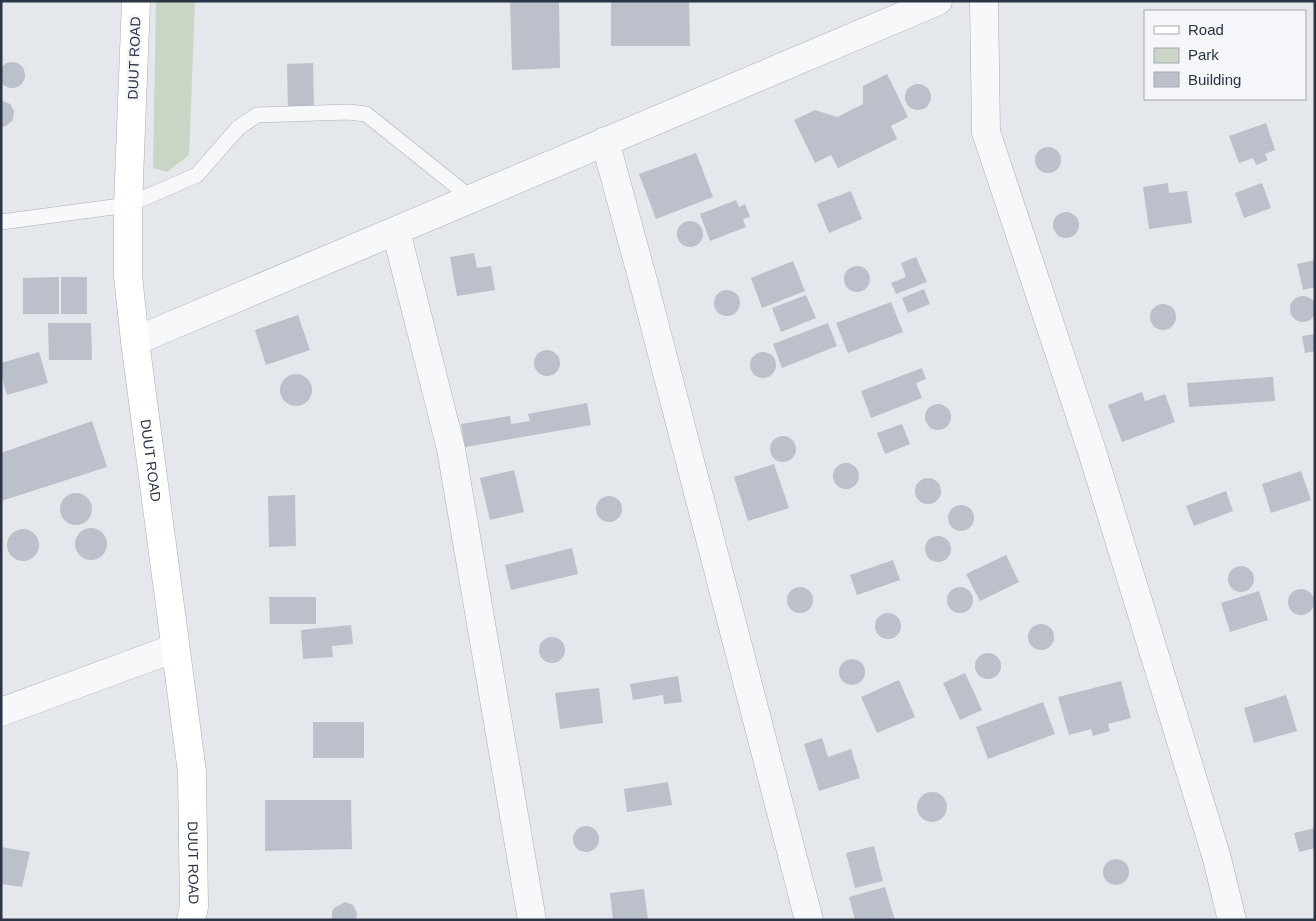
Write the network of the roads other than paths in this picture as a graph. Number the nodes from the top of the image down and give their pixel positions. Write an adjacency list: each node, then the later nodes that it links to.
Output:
1 (136, 1): 6 (main road, DUUT ROAD)
2 (938, 1): 4 (street)
3 (984, 1): 15 (street)
4 (605, 142): 5 (street); 14 (street)
5 (471, 198): 6 (lane); 8 (street)
6 (128, 205): 7 (lane); 9 (main road, DUUT ROAD)
7 (1, 222)
8 (396, 231): 9 (street); 13 (street)
9 (135, 341): 10 (main road, DUUT ROAD)
10 (175, 648): 11 (street); 12 (main road, DUUT ROAD)
11 (1, 712)
12 (191, 920)
13 (532, 920)
14 (809, 920)
15 (1232, 920)

